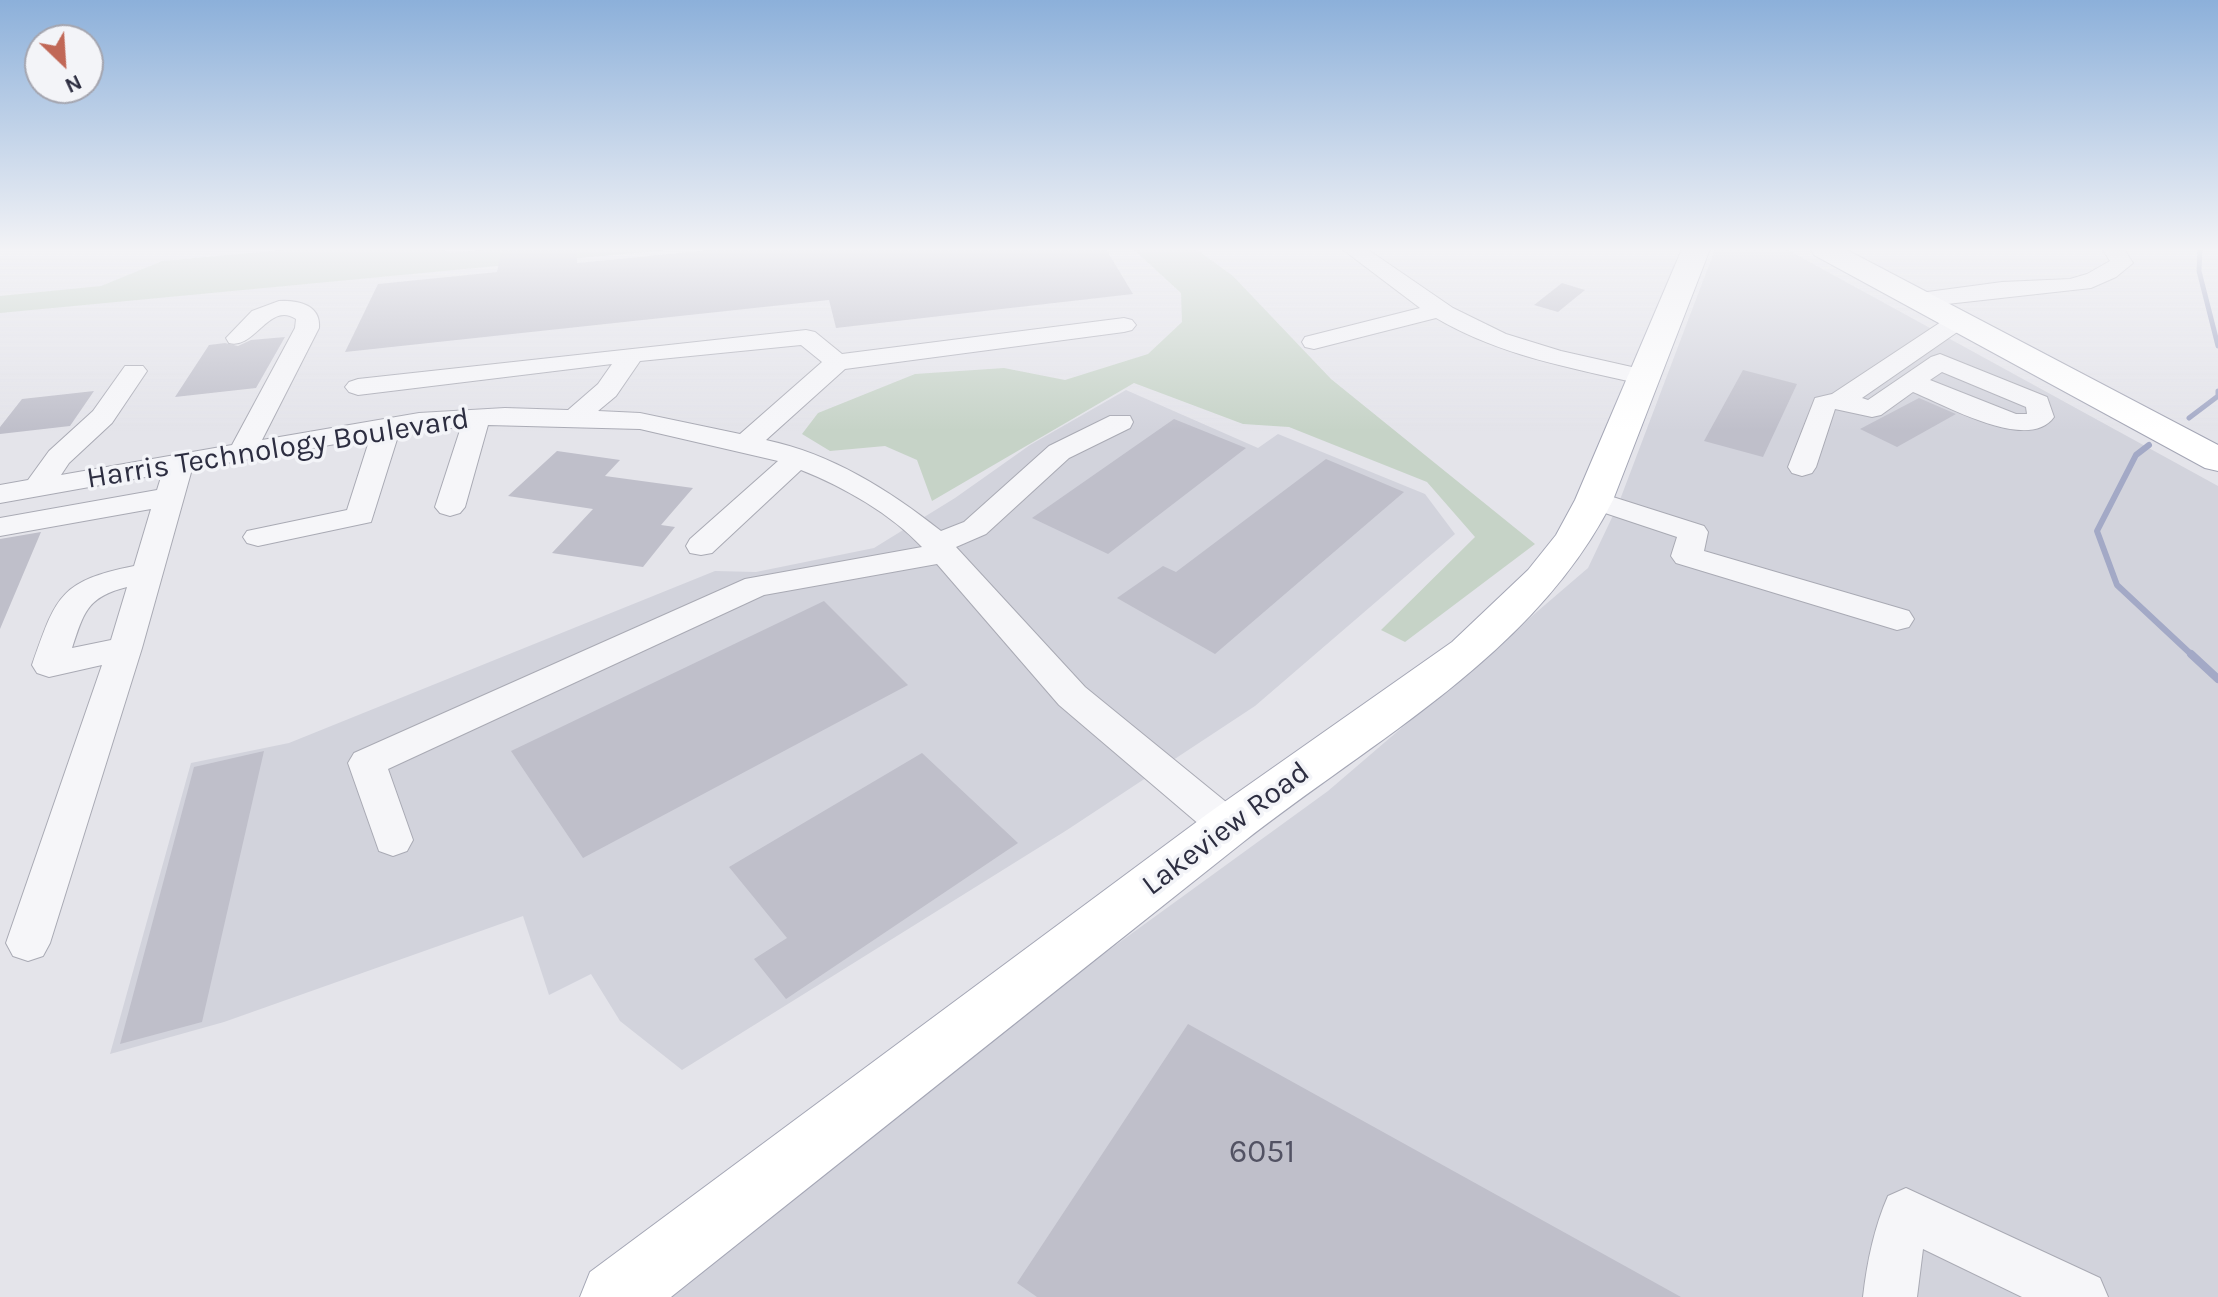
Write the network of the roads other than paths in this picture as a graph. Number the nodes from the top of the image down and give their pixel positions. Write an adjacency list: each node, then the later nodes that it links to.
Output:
1 (279, 310): 8 (street)
2 (299, 310): 22 (street)
3 (1440, 310): 9 (street); 13 (street)
4 (1672, 310): 13 (main road, Lakeview Road)
5 (1937, 310): 6 (main road)
6 (1958, 321): 16 (street); 24 (main road)
7 (1124, 325): 11 (street)
8 (238, 338)
9 (1314, 342)
10 (632, 354): 11 (street); 15 (street); 18 (street)
11 (837, 362): 21 (street)
12 (134, 371): 27 (street)
13 (1645, 377): 30 (main road, Lakeview Road)
14 (1911, 382): 16 (street)
15 (358, 387)
16 (1841, 400): 26 (street)
17 (477, 417): 18 (street, Harris Technology Boulevard); 20 (street, Harris Technology Boulevard); 31 (street)
18 (575, 418): 21 (street, Harris Technology Boulevard)
19 (1120, 422): 35 (street)
20 (387, 427): 22 (street, Harris Technology Boulevard); 33 (street)
21 (745, 444): 23 (street, Harris Technology Boulevard)
22 (242, 452): 25 (street, Harris Technology Boulevard)
23 (797, 459): 34 (street); 35 (street, Harris Technology Boulevard)
24 (2218, 460)
25 (180, 463): 27 (street, Harris Technology Boulevard); 29 (street)
26 (1802, 467)
27 (38, 487): 28 (street, Harris Technology Boulevard)
28 (0, 494)
29 (170, 497): 32 (street); 36 (street)
30 (1594, 500): 37 (street); 39 (main road, Lakeview Road)
31 (450, 507)
32 (0, 527)
33 (258, 537)
34 (701, 546)
35 (940, 548): 39 (street, Harris Technology Boulevard); 40 (street)
36 (147, 573): 38 (street); 38 (street)
37 (1897, 619)
38 (125, 648): 41 (street)
39 (1228, 826): 42 (main road, Lakeview Road)
40 (393, 840)
41 (28, 943)
42 (615, 1297)
43 (1890, 1297): 44 (street)
44 (2081, 1297)

